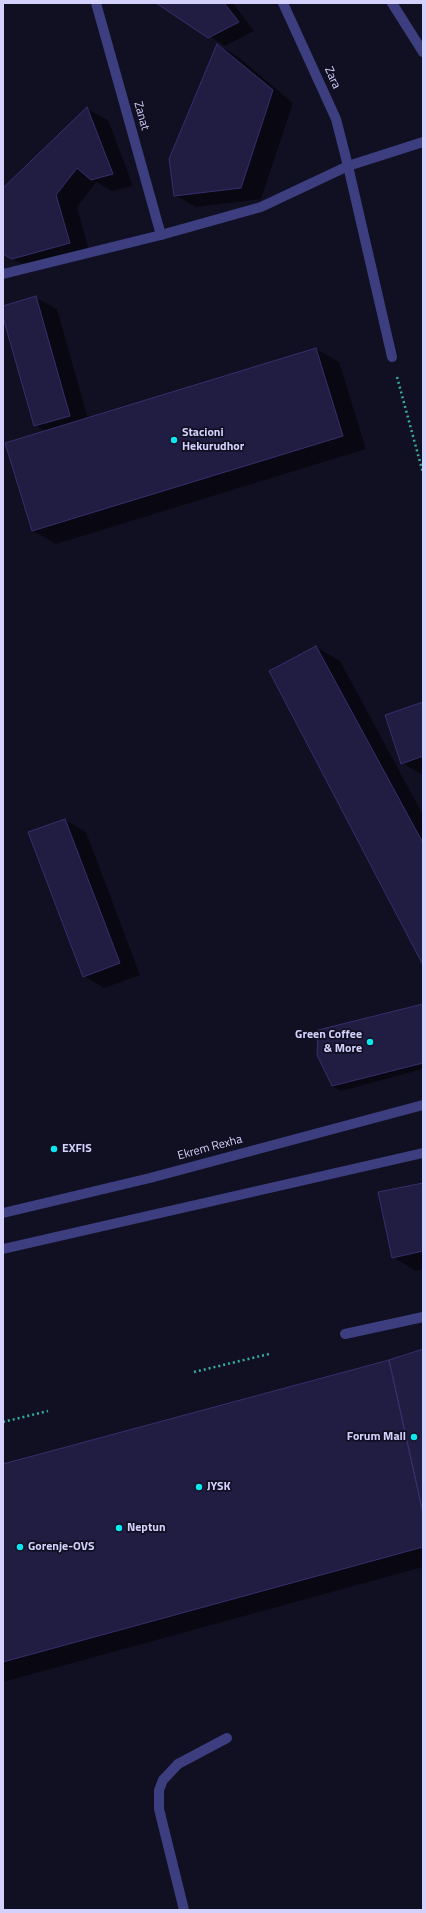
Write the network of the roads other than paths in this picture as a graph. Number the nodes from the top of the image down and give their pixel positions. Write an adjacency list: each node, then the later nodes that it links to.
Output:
1 (96, 3): 7 (street, Zanat)
2 (283, 3): 6 (street, Zara)
3 (392, 3): 4 (street)
4 (423, 52)
5 (423, 142): 6 (street)
6 (348, 166): 7 (street); 9 (street, Zara)
7 (161, 236): 8 (street)
8 (3, 274)
9 (392, 357)
10 (423, 1105): 12 (street, Ekrem Rexha)
11 (423, 1153): 13 (street)
12 (3, 1213)
13 (3, 1249)
14 (423, 1317): 15 (street)
15 (345, 1334)
16 (227, 1738): 17 (street)
17 (184, 1910)

